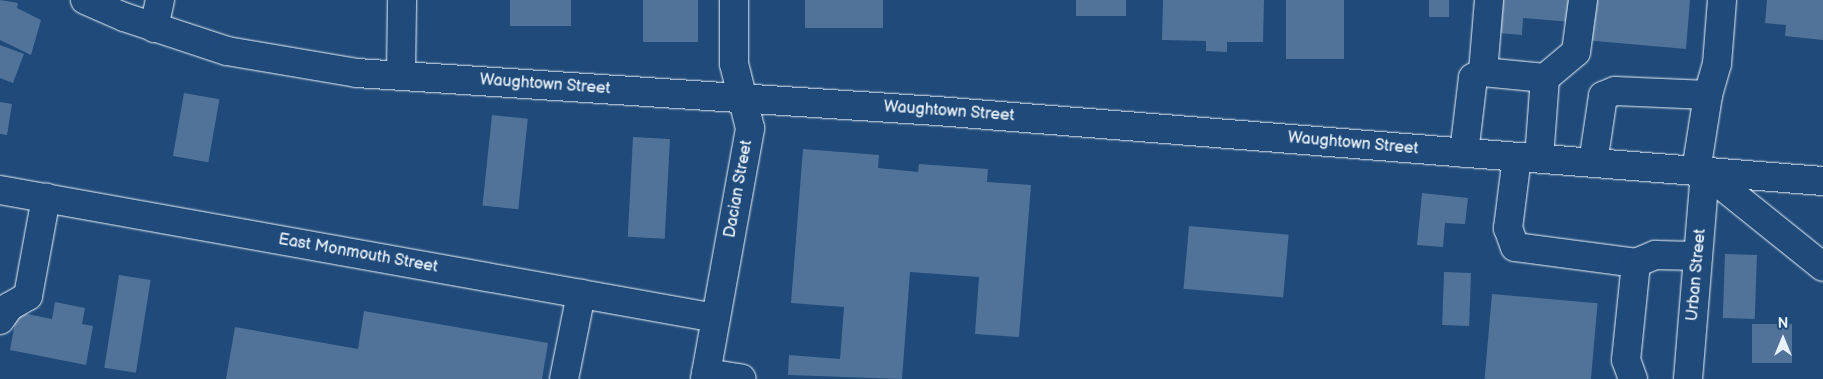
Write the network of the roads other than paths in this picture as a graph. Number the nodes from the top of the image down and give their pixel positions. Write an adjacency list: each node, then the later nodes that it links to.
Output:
1 (84, 0): 8 (main road, Waughtown Street)
2 (160, 0): 8 (main road)
3 (402, 0): 10 (main road)
4 (734, 0): 13 (main road, Dacian Street)
5 (1490, 0): 9 (main road)
6 (1583, 0): 11 (main road)
7 (1722, 0): 12 (main road, Urban Street)
8 (154, 28): 10 (main road, Waughtown Street)
9 (1482, 72): 11 (main road); 14 (main road)
10 (401, 75): 13 (main road, Waughtown Street)
11 (1545, 78): 15 (main road)
12 (1708, 95): 16 (main road); 17 (main road, Urban Street)
13 (743, 98): 14 (main road, Waughtown Street); 25 (main road, Dacian Street)
14 (1464, 152): 15 (main road, Waughtown Street)
15 (1528, 157): 16 (main road, Waughtown Street); 22 (main road)
16 (1592, 162): 17 (main road, Waughtown Street)
17 (1700, 171): 18 (main road, Waughtown Street); 21 (main road, Urban Street); 23 (main road)
18 (1823, 181)
19 (0, 190): 20 (main road, East Monmouth Street)
20 (46, 198): 24 (main road, East Monmouth Street); 26 (main road)
21 (1698, 256): 22 (main road); 31 (main road, Urban Street)
22 (1636, 263): 30 (main road)
23 (1823, 267)
24 (581, 294): 25 (main road, East Monmouth Street); 28 (main road)
25 (716, 318): 27 (main road, Dacian Street)
26 (0, 320)
27 (706, 376): 29 (main road)
28 (564, 379)
29 (742, 379)
30 (1633, 379)
31 (1688, 379)

